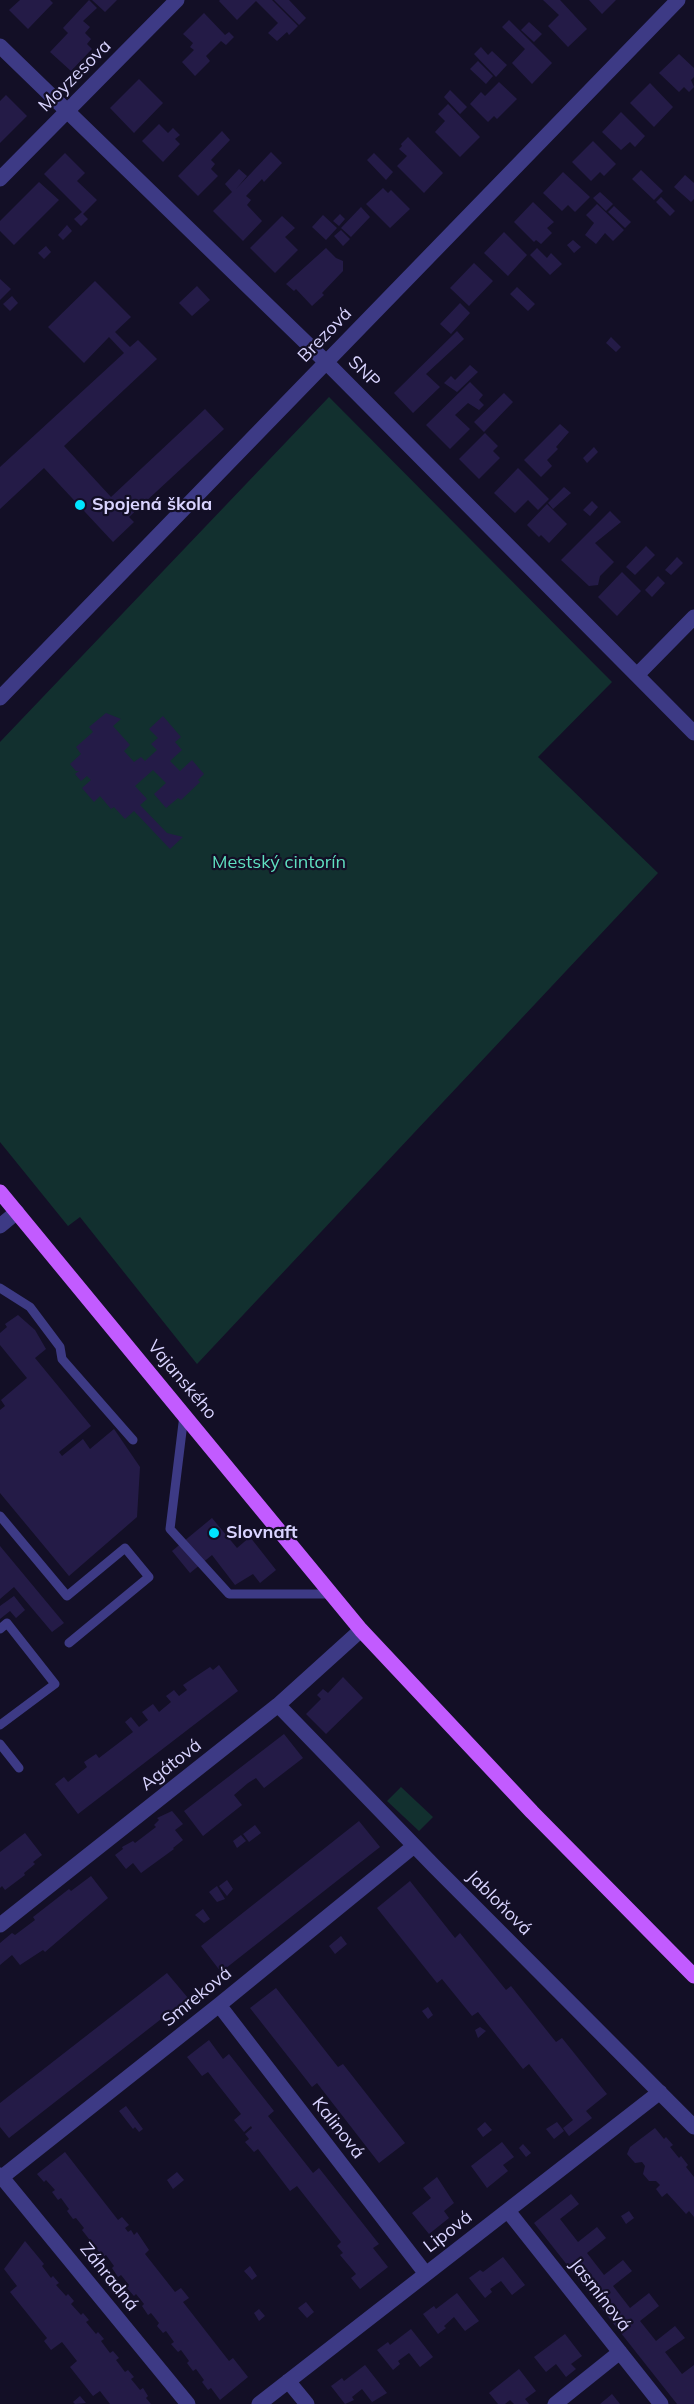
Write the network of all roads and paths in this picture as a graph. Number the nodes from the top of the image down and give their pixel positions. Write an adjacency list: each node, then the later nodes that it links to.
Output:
1 (177, 0): 4 (street, Moyzesova)
2 (678, 0): 6 (street, Brezová)
3 (0, 46): 4 (street, SNP)
4 (67, 111): 5 (street, Moyzesova); 6 (street, SNP)
5 (0, 179)
6 (326, 362): 8 (street, SNP); 9 (street, Brezová)
7 (694, 617): 8 (street)
8 (637, 675): 10 (street, SNP)
9 (2, 691)
10 (694, 733)
11 (0, 1192): 12 (main road, Vajanského)
12 (17, 1212): 13 (street); 15 (main road, Vajanského)
13 (0, 1226)
14 (0, 1287): 16 (lane)
15 (184, 1414): 18 (main road, Vajanského); 18 (lane)
16 (133, 1440)
17 (0, 1516): 21 (lane)
18 (334, 1594): 20 (main road, Vajanského)
19 (0, 1629): 23 (lane)
20 (361, 1629): 22 (street, Agátová); 28 (main road, Vajanského)
21 (69, 1643)
22 (278, 1705): 26 (street, Jabloňová); 27 (street, Agátová)
23 (0, 1725)
24 (0, 1744): 25 (lane)
25 (19, 1768)
26 (414, 1846): 29 (street, Smreková); 30 (street, Jabloňová)
27 (0, 1925)
28 (694, 1976)
29 (219, 2005): 32 (street, Smreková); 34 (street, Kalinová)
30 (660, 2092): 31 (street, Jabloňová); 33 (street, Lipová)
31 (694, 2127)
32 (1, 2176): 37 (street, Záhradná)
33 (508, 2211): 34 (street, Lipová); 35 (street, Jasmínová)
34 (426, 2274): 36 (street, Lipová)
35 (620, 2352): 40 (street); 41 (street, Jasmínová)
36 (288, 2381): 38 (street, Lipová); 39 (street)
37 (188, 2404)
38 (259, 2404)
39 (307, 2404)
40 (555, 2404)
41 (661, 2404)

